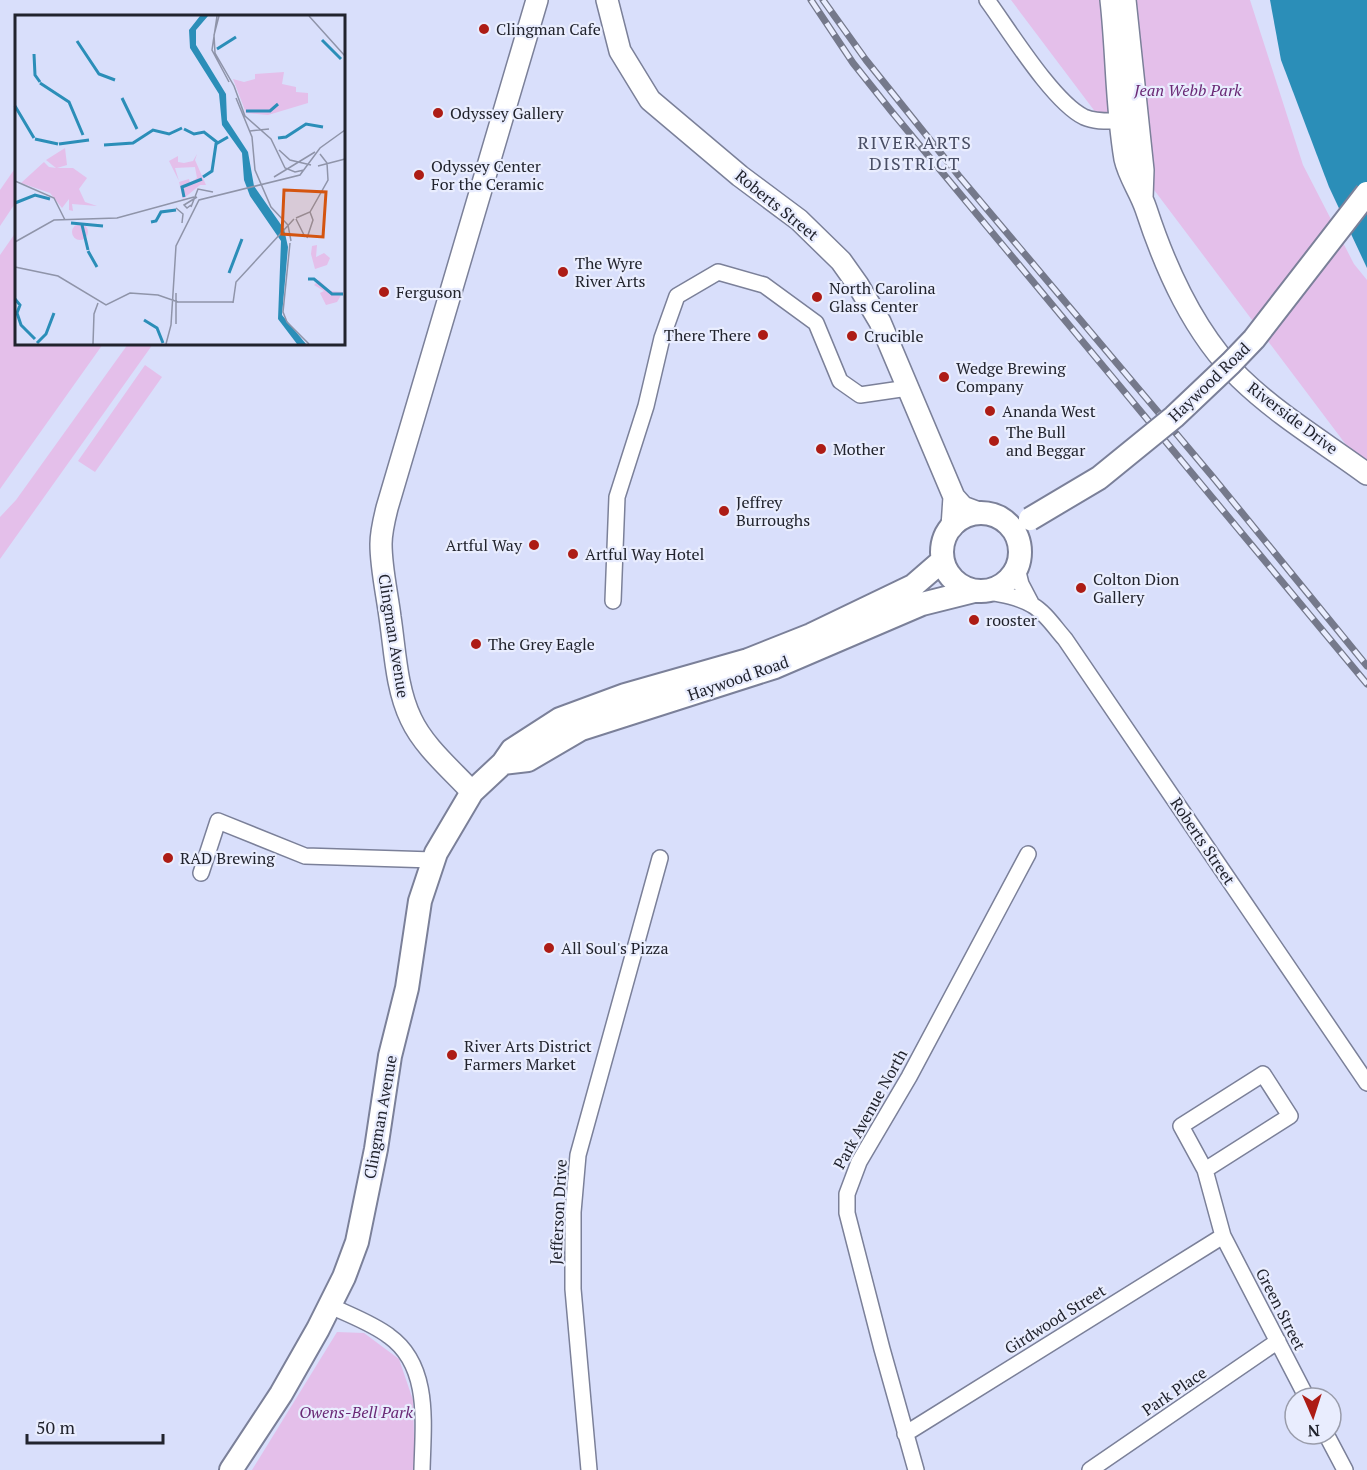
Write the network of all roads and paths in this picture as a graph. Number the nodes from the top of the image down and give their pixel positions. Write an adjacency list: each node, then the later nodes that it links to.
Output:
1 (538, 0): 21 (main road, Clingman Avenue)
2 (607, 0): 9 (main road, Roberts Street)
3 (987, 0): 6 (street)
4 (1111, 0): 6 (main road, Riverside Drive)
5 (1125, 0): 8 (main road, Riverside Drive)
6 (1120, 120): 8 (main road, Riverside Drive)
7 (1367, 193): 13 (main road, Haywood Road, bridge)
8 (1143, 198): 10 (main road, Riverside Drive)
9 (908, 388): 11 (main road, Roberts Street); 18 (street)
10 (1367, 474)
11 (954, 497): 12 (main road); 14 (main road, Roberts Street)
12 (979, 513): 13 (main road); 14 (main road)
13 (1021, 524): 16 (main road)
14 (952, 527): 15 (main road)
15 (943, 560): 17 (main road); 20 (main road, Haywood Road)
16 (1017, 568): 17 (main road); 19 (street, Roberts Street)
17 (980, 591): 19 (street, Roberts Street); 20 (main road, Haywood Road)
18 (613, 600)
19 (1032, 604): 26 (street, Roberts Street)
20 (750, 667): 21 (main road, Haywood Road)
21 (472, 792): 24 (main road, Clingman Avenue)
22 (1028, 854): 32 (street, Park Avenue North)
23 (660, 858): 36 (street, Jefferson Drive)
24 (433, 860): 25 (street); 29 (main road, Clingman Avenue)
25 (201, 873)
26 (1367, 1083)
27 (1205, 1170): 27 (street, Green Street); 28 (street, Green Street)
28 (1223, 1236): 30 (street, Green Street); 32 (street, Girdwood Street)
29 (331, 1306): 34 (main road, Clingman Avenue); 35 (street)
30 (1278, 1341): 31 (street, Green Street); 38 (street, Park Place)
31 (1301, 1386)
32 (905, 1434): 37 (street, Park Avenue North)
33 (1332, 1446): 39 (street)
34 (231, 1470)
35 (422, 1470)
36 (589, 1470)
37 (916, 1470)
38 (1090, 1470)
39 (1345, 1470)

